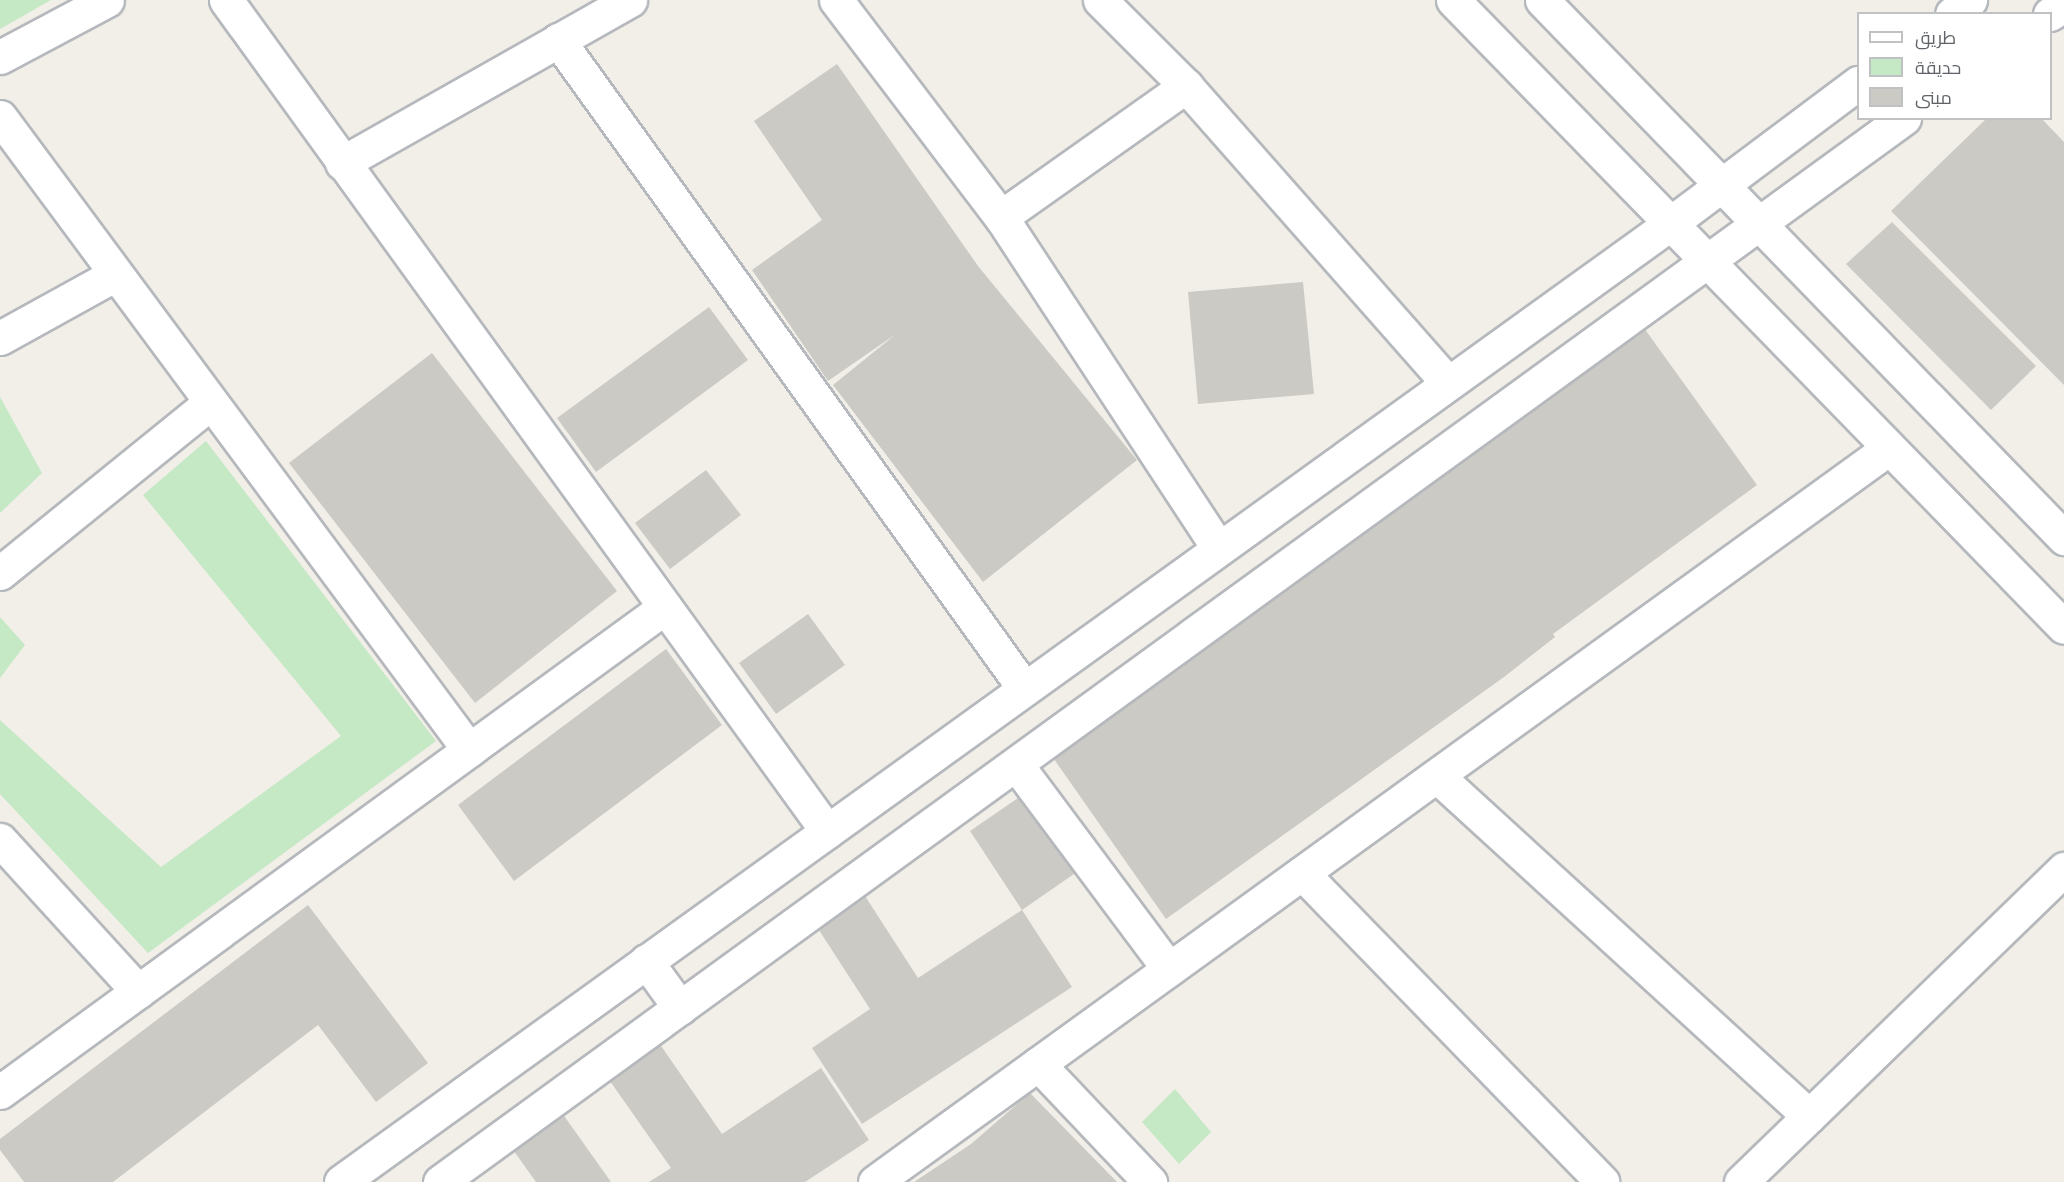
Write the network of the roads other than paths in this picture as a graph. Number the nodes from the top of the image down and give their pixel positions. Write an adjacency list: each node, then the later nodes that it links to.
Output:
1 (107, 0): 9 (street)
2 (226, 0): 14 (street)
3 (630, 0): 8 (street)
4 (836, 0): 16 (street)
5 (1100, 0): 11 (street)
6 (1453, 0): 17 (street)
7 (1542, 0): 15 (street)
8 (558, 40): 14 (street); 30 (street)
9 (0, 57)
10 (1857, 84): 15 (street)
11 (1185, 86): 16 (street); 22 (street)
12 (0, 117): 20 (street)
13 (1901, 120): 18 (street)
14 (342, 163): 28 (street)
15 (1720, 186): 17 (street); 18 (street)
16 (1001, 217): 26 (street)
17 (1671, 223): 19 (street); 22 (street)
18 (1758, 225): 19 (street); 25 (street)
19 (1709, 262): 24 (street); 32 (street)
20 (114, 275): 21 (street); 23 (street)
21 (0, 338)
22 (1447, 382): 26 (street)
23 (210, 403): 27 (street); 31 (street)
24 (1889, 448): 29 (street); 33 (street)
25 (2064, 538)
26 (1218, 547): 30 (street)
27 (0, 573)
28 (665, 607): 31 (street); 34 (street)
29 (2064, 627)
30 (1024, 688): 34 (street)
31 (469, 750): 40 (street)
32 (1016, 764): 39 (street); 41 (street)
33 (1437, 776): 37 (street); 44 (street)
34 (827, 831): 38 (street)
35 (0, 840): 40 (street)
36 (2064, 869): 44 (street)
37 (1302, 873): 39 (street); 49 (street)
38 (646, 962): 41 (street); 45 (street)
39 (1169, 969): 42 (street)
40 (138, 991): 43 (street)
41 (680, 1008): 46 (street)
42 (1038, 1064): 47 (street); 48 (street)
43 (0, 1092)
44 (1809, 1116): 50 (street)
45 (341, 1182)
46 (440, 1182)
47 (875, 1182)
48 (1150, 1182)
49 (1602, 1182)
50 (1741, 1182)

